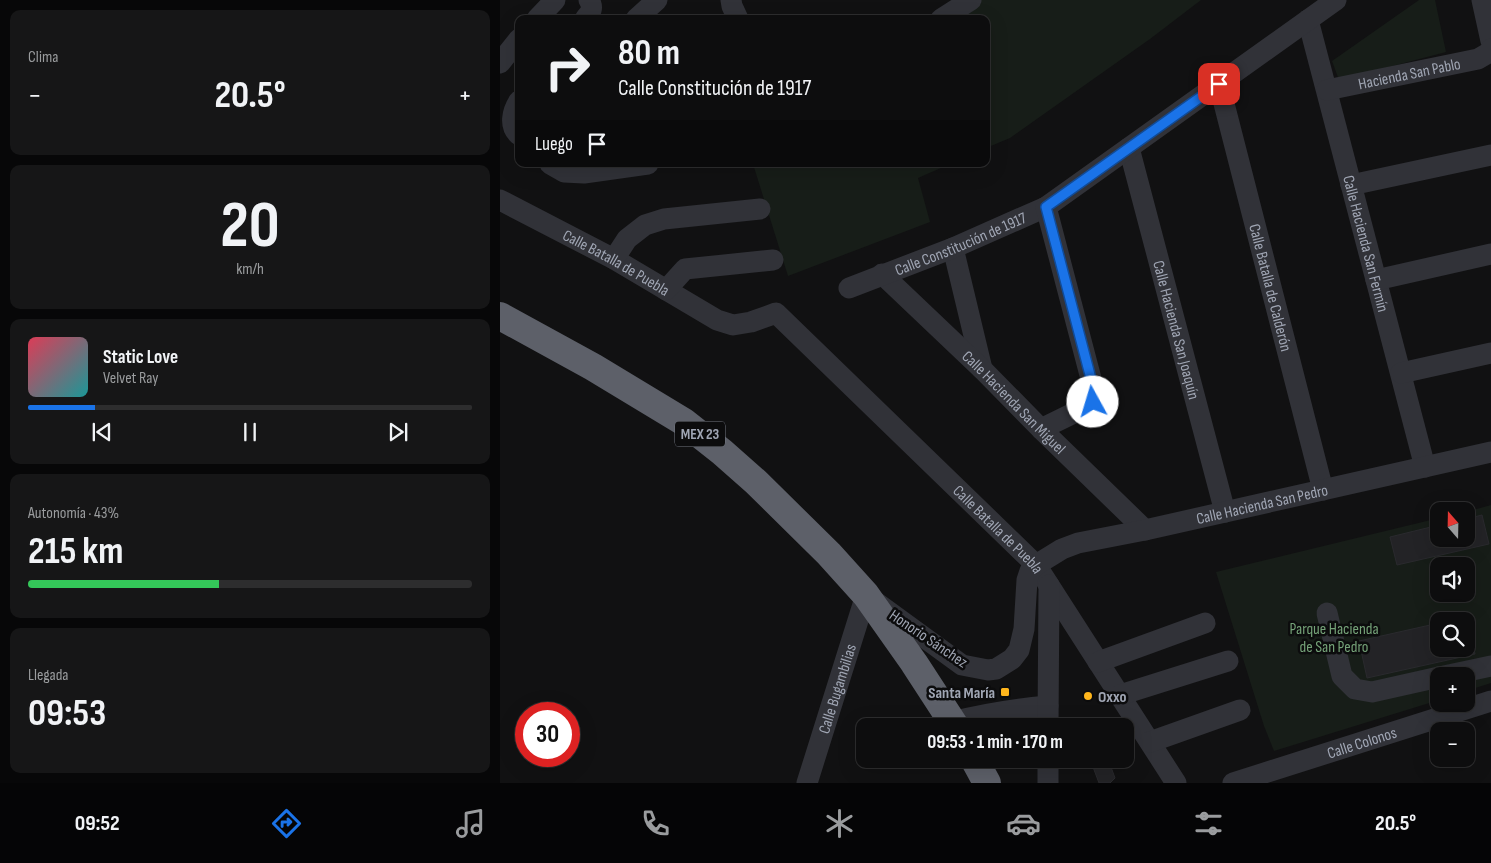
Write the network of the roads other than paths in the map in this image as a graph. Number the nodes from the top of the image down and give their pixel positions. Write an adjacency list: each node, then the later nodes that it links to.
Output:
1 (555, 0): 8 (street)
2 (589, 0): 9 (street)
3 (657, 0): 10 (street)
4 (732, 0): 11 (street)
5 (971, 0): 12 (street)
6 (1336, 0): 13 (street, Calle Constitución de 1917)
7 (1482, 0): 15 (street)
8 (541, 15)
9 (588, 15)
10 (640, 15)
11 (736, 15)
12 (947, 15)
13 (1308, 20): 17 (street, Calle Constitución de 1917); 18 (street, Calle Hacienda San Fermín)
14 (515, 45): 16 (street)
15 (1491, 48): 18 (street, Hacienda San Pablo)
16 (500, 63)
17 (1219, 84): 21 (street, Calle Constitución de 1917); 44 (street, Calle Batalla de Calderón)
18 (1327, 90): 25 (street, Calle Hacienda San Fermín)
19 (515, 109): 20 (street)
20 (515, 126)
21 (1129, 148): 27 (street, Calle Constitución de 1917); 45 (street, Calle Hacienda San Joaquín)
22 (1491, 155): 25 (street)
23 (555, 167): 24 (street)
24 (627, 167)
25 (1351, 185): 34 (street, Calle Hacienda San Fermín)
26 (500, 200): 31 (street, Calle Batalla de Puebla)
27 (1046, 207): 29 (street, Calle Constitución de 1917); 41 (street)
28 (760, 209): 31 (street)
29 (952, 248): 33 (street, Calle Constitución de 1917); 39 (street)
30 (1491, 254): 34 (street)
31 (614, 258): 36 (street, Calle Batalla de Puebla)
32 (773, 260): 36 (street)
33 (882, 274): 35 (street, Calle Constitución de 1917); 39 (street, Calle Hacienda San Miguel)
34 (1376, 280): 40 (street, Calle Hacienda San Fermín)
35 (849, 288)
36 (666, 290): 47 (street, Calle Batalla de Puebla)
37 (500, 316): 49 (highway, MEX 23)
38 (1491, 353): 40 (street)
39 (982, 370): 41 (street, Calle Hacienda San Miguel)
40 (1400, 373): 43 (street, Calle Hacienda San Fermín)
41 (1041, 429): 46 (street, Calle Hacienda San Miguel)
42 (1491, 452): 43 (street, Calle Hacienda San Pedro)
43 (1425, 467): 44 (street, Calle Hacienda San Pedro)
44 (1323, 490): 45 (street, Calle Hacienda San Pedro)
45 (1225, 512): 46 (street, Calle Hacienda San Pedro)
46 (1145, 530): 47 (street, Calle Hacienda San Pedro)
47 (1036, 565): 48 (street, Calle Batalla de Puebla); 49 (street, Honorio Sánchez)
48 (1049, 585): 53 (street, Calle Batalla de Puebla); 60 (street)
49 (866, 595): 61 (highway, MEX 23); 67 (street, Calle Bugambilias)
50 (1327, 613): 56 (street)
51 (1205, 622): 53 (street)
52 (1228, 661): 57 (street)
53 (1098, 662): 57 (street, Calle Batalla de Puebla)
54 (1491, 666): 55 (street)
55 (1475, 669)
56 (1430, 679)
57 (1120, 695): 63 (street, Calle Batalla de Puebla)
58 (1491, 701): 66 (street, Calle Colonos)
59 (1240, 710): 63 (street)
60 (1048, 716): 62 (street)
61 (949, 718)
62 (976, 718)
63 (1150, 742): 70 (street, Calle Batalla de Puebla)
64 (979, 768): 68 (highway)
65 (1048, 768): 69 (street)
66 (1272, 777): 71 (street, Calle Colonos)
67 (807, 783)
68 (987, 783)
69 (1048, 783)
70 (1176, 783)
71 (1233, 783)

